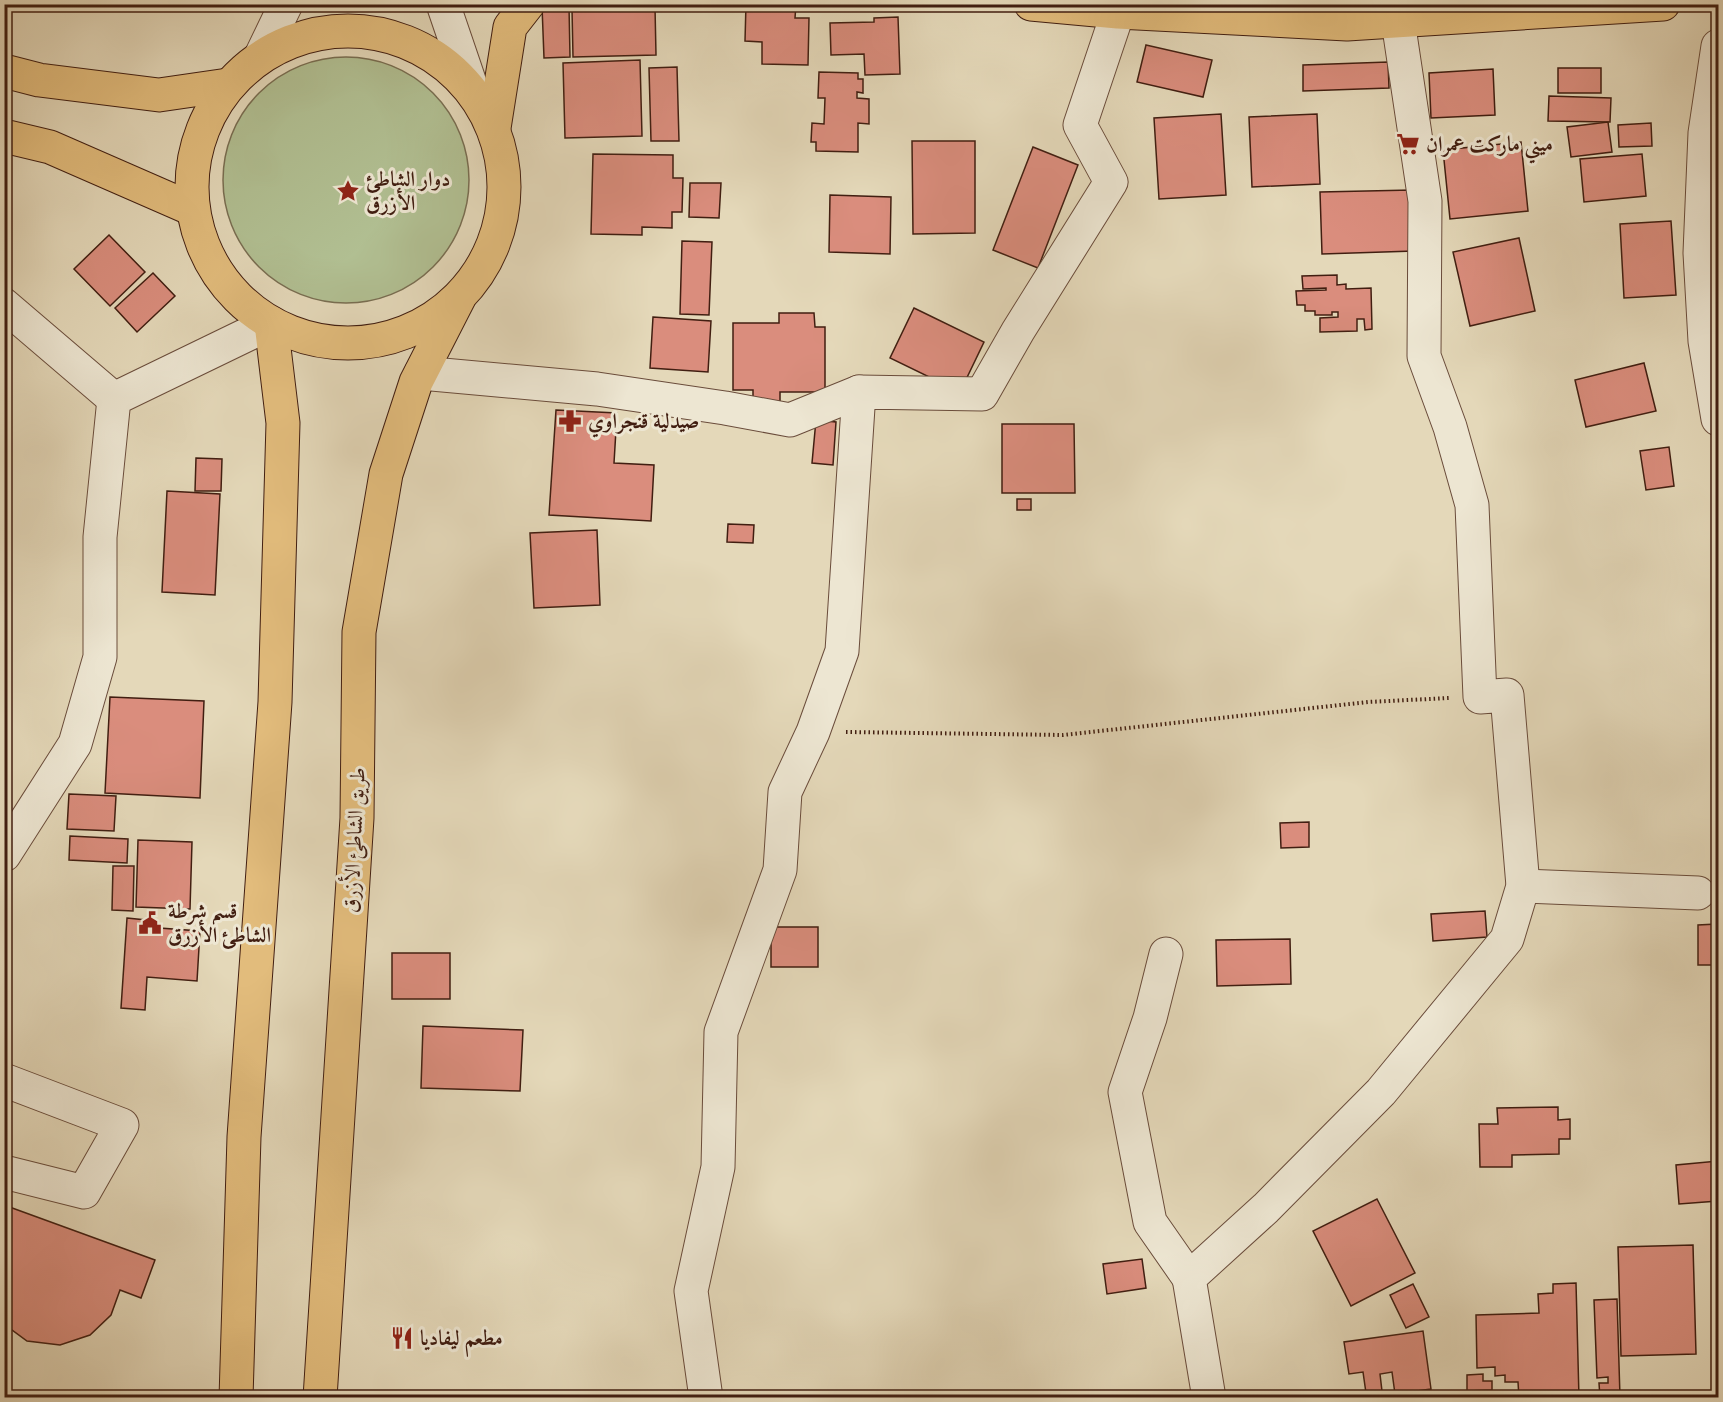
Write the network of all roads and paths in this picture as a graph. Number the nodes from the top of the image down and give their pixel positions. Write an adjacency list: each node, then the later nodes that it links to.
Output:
1 (286, 4): 12 (street)
2 (362, 4): 10 (main road)
3 (443, 4): 15 (street)
4 (528, 4): 16 (main road)
5 (1030, 4): 7 (main road)
6 (1663, 4): 9 (main road)
7 (1118, 12): 8 (main road); 23 (street)
8 (1347, 14): 9 (main road)
9 (1398, 21): 26 (street)
10 (318, 33): 12 (main road); 15 (main road)
11 (1719, 46): 25 (street)
12 (261, 56): 14 (main road)
13 (4, 71): 14 (main road)
14 (228, 85): 18 (main road)
15 (473, 92): 16 (main road)
16 (494, 129): 19 (main road)
17 (4, 136): 18 (main road)
18 (192, 209): 21 (main road)
19 (459, 298): 21 (main road); 22 (main road, طريق الشاطئ الأزرق)
20 (4, 305): 24 (street)
21 (270, 323): 24 (street); 35 (main road)
22 (421, 373): 23 (street); 36 (main road, طريق الشاطئ الأزرق)
23 (860, 392): 27 (street)
24 (114, 399): 28 (street)
25 (1719, 419)
26 (1479, 697): 27 (path); 29 (street)
27 (813, 732): 37 (street)
28 (4, 855)
29 (1523, 886): 30 (street); 34 (street)
30 (1698, 893)
31 (1166, 954): 34 (street)
32 (4, 1080): 33 (street)
33 (4, 1172)
34 (1189, 1278): 38 (street)
35 (236, 1398)
36 (320, 1398)
37 (706, 1398)
38 (1209, 1398)

